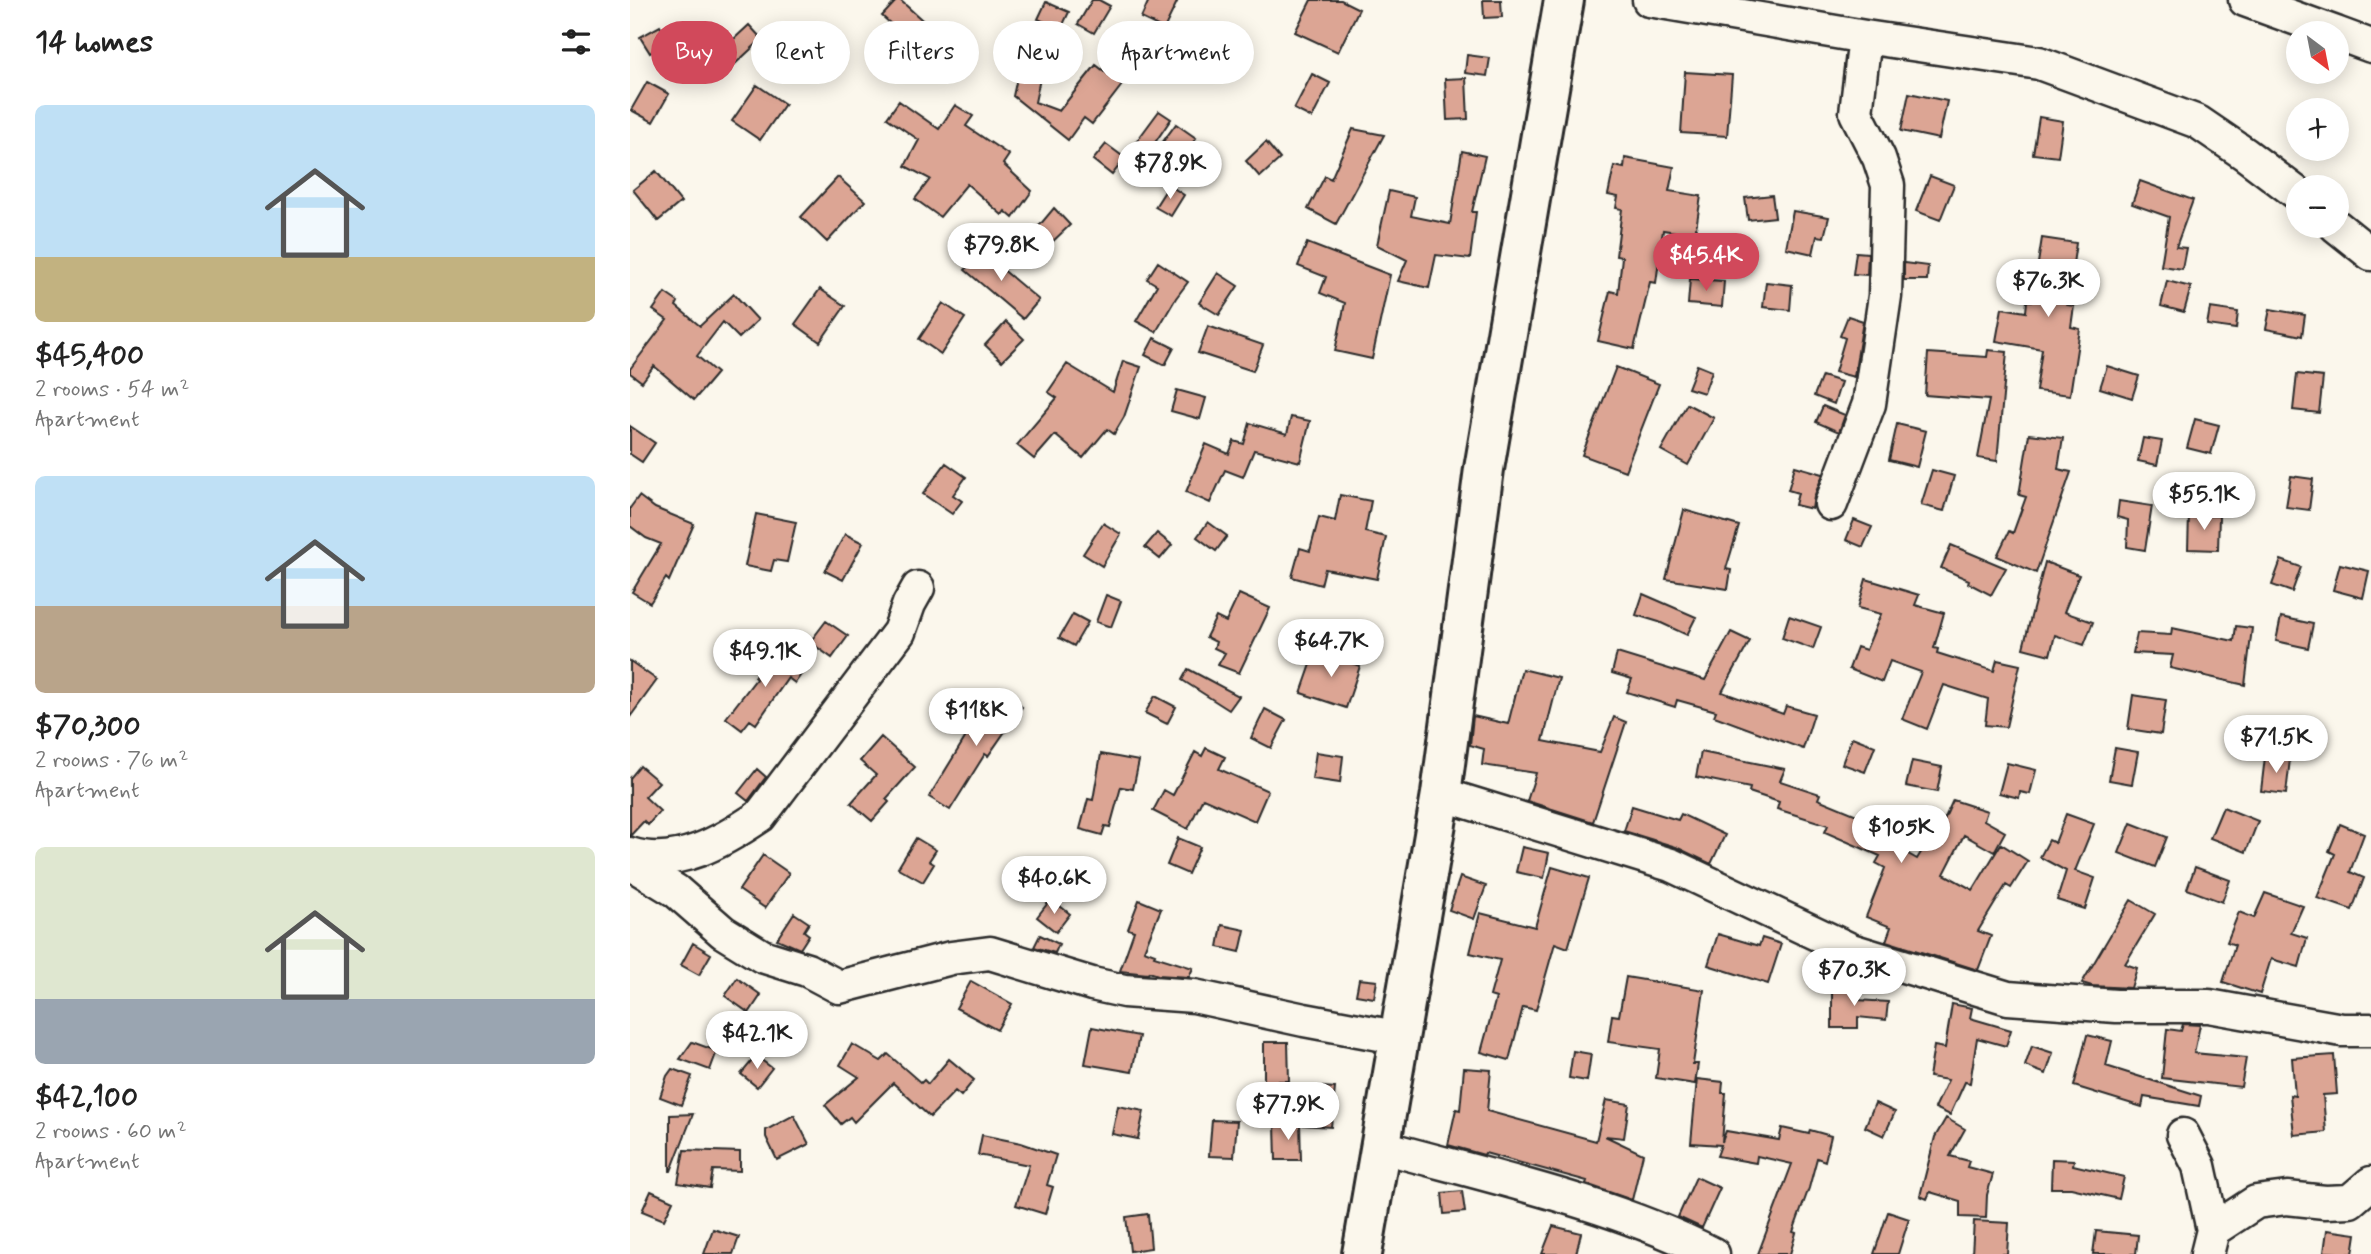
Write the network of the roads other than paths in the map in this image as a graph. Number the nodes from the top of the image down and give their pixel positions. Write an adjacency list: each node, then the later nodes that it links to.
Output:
1 (1564, 0): 13 (main road)
2 (1649, 0): 5 (street)
3 (2245, 0): 4 (street)
4 (2303, 21)
5 (1865, 37): 8 (street); 11 (street)
6 (2349, 38): 7 (street)
7 (2371, 46)
8 (2286, 185)
9 (2349, 236): 10 (street)
10 (2371, 254)
11 (1831, 504)
12 (918, 588): 14 (street)
13 (1441, 794): 16 (street); 17 (main road)
14 (630, 854)
15 (630, 863): 17 (street)
16 (2371, 1030)
17 (1401, 1038): 19 (main road)
18 (2183, 1135): 21 (street)
19 (1379, 1146): 22 (main road); 23 (street)
20 (2371, 1183): 21 (street)
21 (2210, 1242)
22 (1362, 1254)
23 (1713, 1254)

